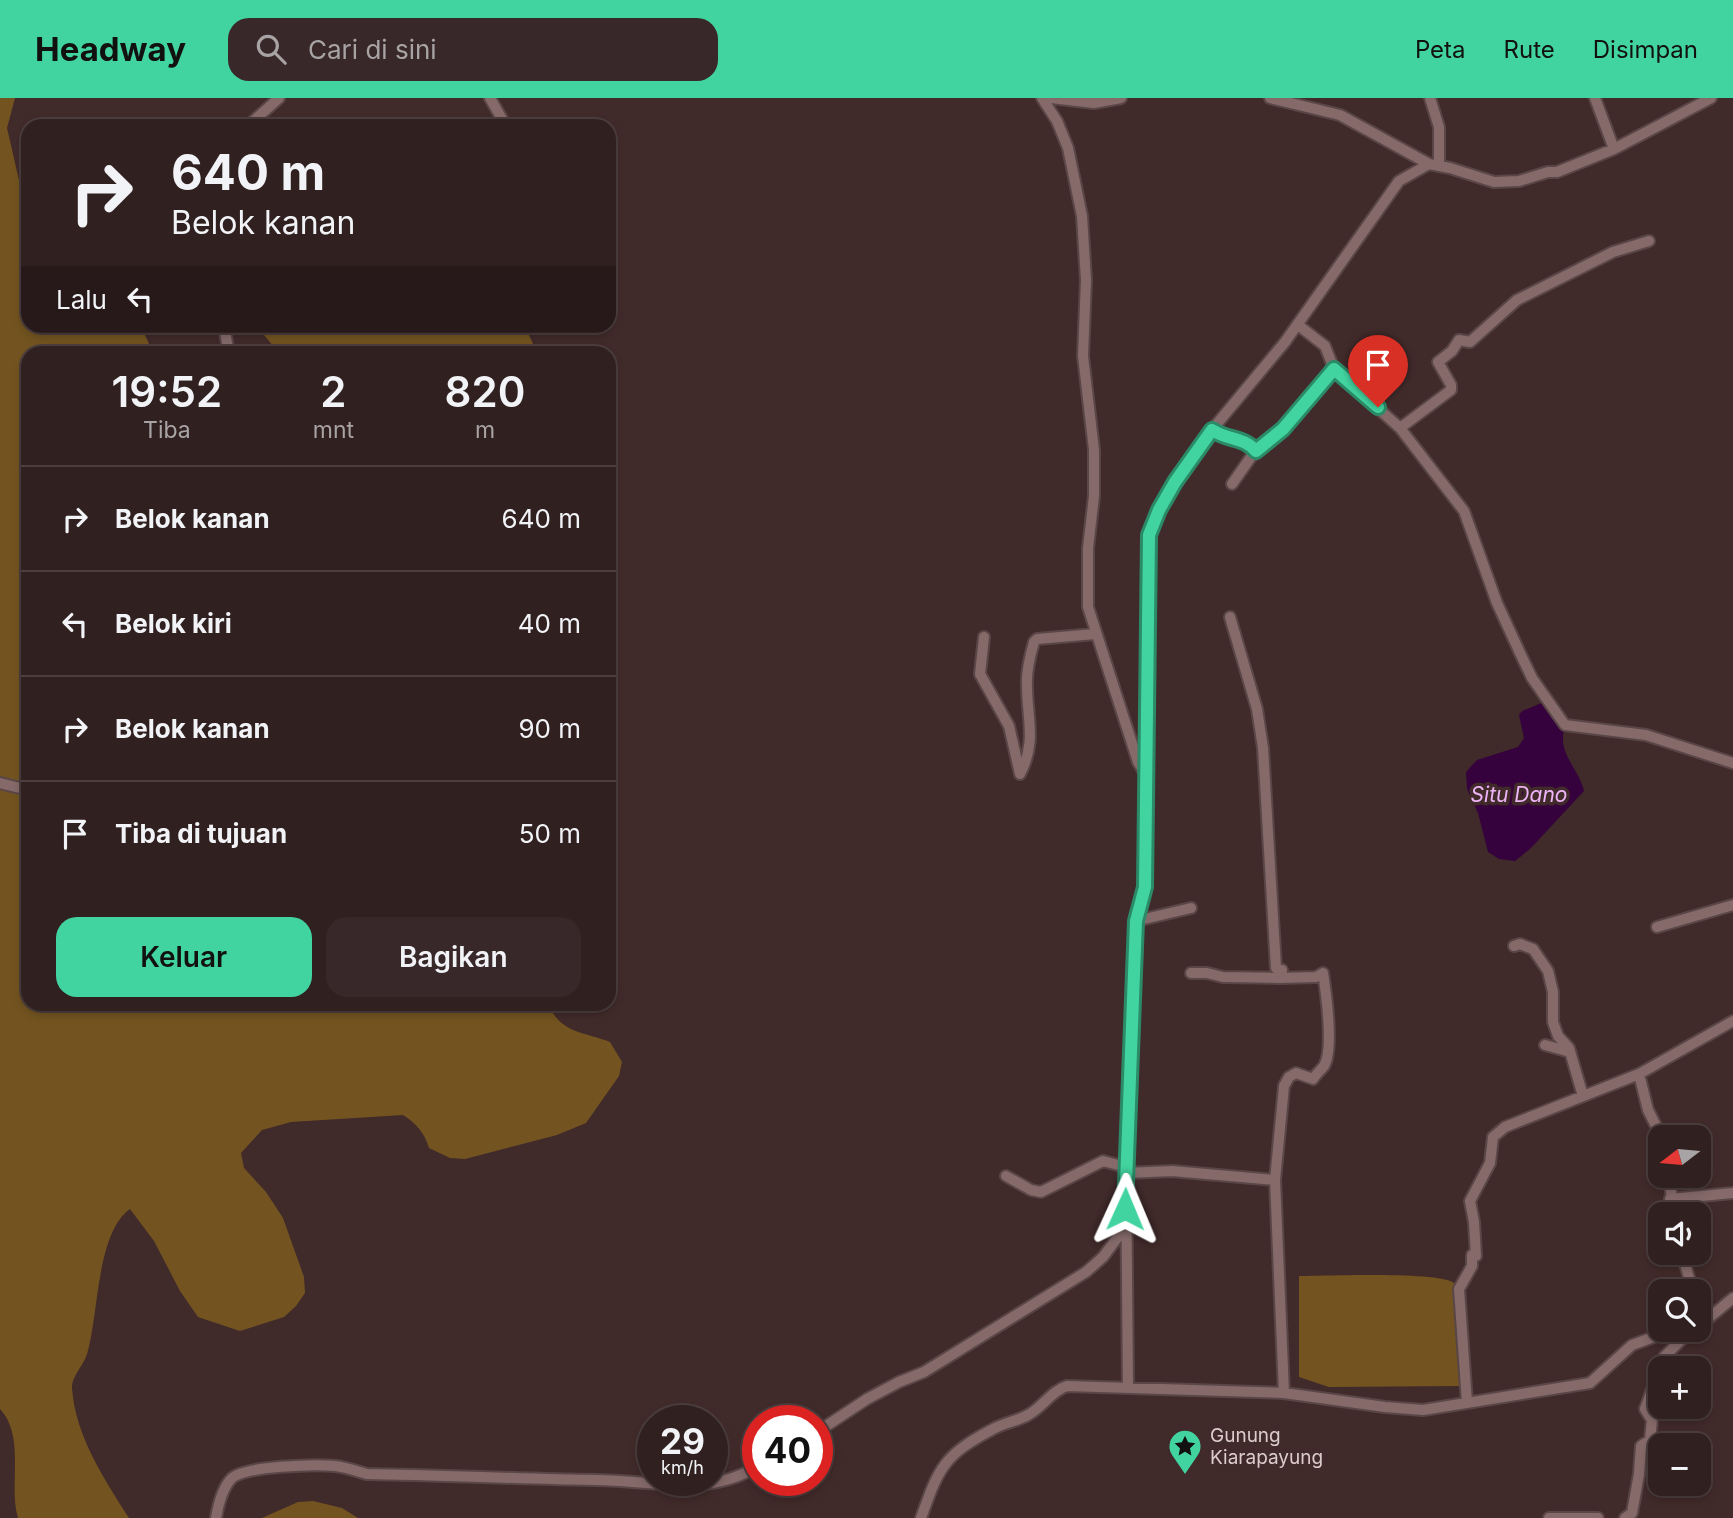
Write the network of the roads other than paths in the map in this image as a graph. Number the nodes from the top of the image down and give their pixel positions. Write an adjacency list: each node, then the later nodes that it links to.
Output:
1 (279, 98): 11 (street)
2 (490, 98): 12 (street)
3 (1042, 98): 23 (street)
4 (1051, 98): 5 (street)
5 (1121, 98)
6 (1270, 98): 10 (street)
7 (1430, 98): 14 (street)
8 (1595, 98): 13 (street)
9 (1711, 98): 13 (street)
10 (1311, 102): 14 (street)
11 (256, 119)
12 (502, 119)
13 (1614, 149): 14 (street)
14 (1434, 165): 16 (street)
15 (1649, 241): 18 (street)
16 (1298, 325): 17 (street); 19 (street)
17 (1334, 369): 18 (street); 20 (street)
18 (1400, 428): 25 (street)
19 (1212, 430): 20 (street); 26 (street)
20 (1256, 451): 21 (street)
21 (1232, 484)
22 (1230, 617): 35 (street)
23 (1095, 634): 24 (street); 26 (street)
24 (984, 637)
25 (1733, 763)
26 (1147, 778): 31 (street)
27 (0, 783): 28 (street)
28 (21, 788)
29 (1733, 905): 32 (street)
30 (1191, 908): 31 (street)
31 (1136, 921): 42 (street)
32 (1657, 927)
33 (1514, 946): 38 (street)
34 (1191, 973): 35 (street)
35 (1280, 978): 44 (street)
36 (1733, 1021): 39 (street)
37 (1545, 1045): 38 (street)
38 (1570, 1052): 40 (street)
39 (1639, 1074): 40 (street); 41 (street)
40 (1583, 1096): 56 (street)
41 (1655, 1125)
42 (1126, 1170): 43 (street); 44 (street); 49 (street)
43 (1006, 1176)
44 (1275, 1180): 55 (street)
45 (1670, 1188): 47 (street)
46 (1733, 1193): 47 (street)
47 (1671, 1199): 48 (street)
48 (1672, 1202)
49 (1127, 1223): 54 (street); 57 (street)
50 (1733, 1298): 51 (street)
51 (1711, 1313)
52 (1648, 1339): 56 (street)
53 (1679, 1342): 63 (street)
54 (1128, 1388): 55 (street); 60 (street)
55 (1284, 1393): 56 (street)
56 (1467, 1403)
57 (833, 1421)
58 (742, 1472): 59 (street)
59 (216, 1518)
60 (921, 1518)
61 (1549, 1518): 62 (street)
62 (1598, 1518)
63 (1625, 1518)

